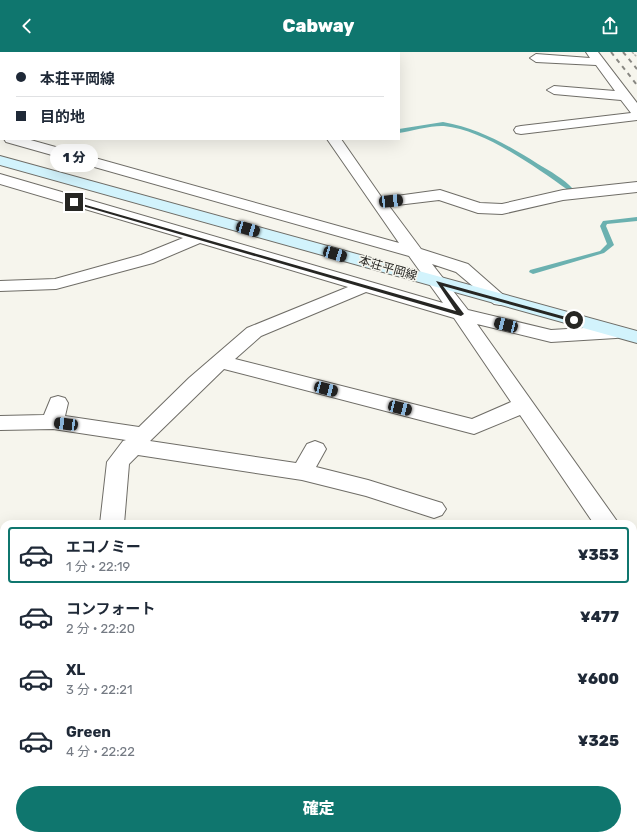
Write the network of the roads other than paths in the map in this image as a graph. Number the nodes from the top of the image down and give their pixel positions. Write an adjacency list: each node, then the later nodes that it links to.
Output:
1 (596, 57): 2 (street); 4 (street)
2 (536, 58)
3 (554, 90): 4 (street)
4 (625, 96): 5 (street)
5 (637, 112)
6 (637, 116): 7 (street)
7 (521, 130)
8 (15, 140): 15 (street)
9 (335, 140): 13 (street)
10 (0, 160): 16 (main road, 本荘平岡線)
11 (0, 180): 14 (street)
12 (637, 186): 13 (street)
13 (378, 203): 15 (street)
14 (197, 238): 17 (street); 18 (street)
15 (417, 253): 16 (street); 19 (street)
16 (438, 283): 19 (main road, 本荘平岡線); 20 (street)
17 (0, 286)
18 (363, 287): 20 (street); 23 (street)
19 (500, 300): 21 (main road, 本荘平岡線)
20 (461, 314): 21 (street); 24 (street)
21 (616, 332): 22 (main road, 本荘平岡線)
22 (637, 337)
23 (222, 362): 24 (street); 26 (street)
24 (523, 405): 31 (street)
25 (0, 423): 26 (street)
26 (138, 441): 28 (street); 30 (street)
27 (315, 449): 28 (street)
28 (302, 472): 29 (street)
29 (434, 509)
30 (112, 520)
31 (604, 520)

